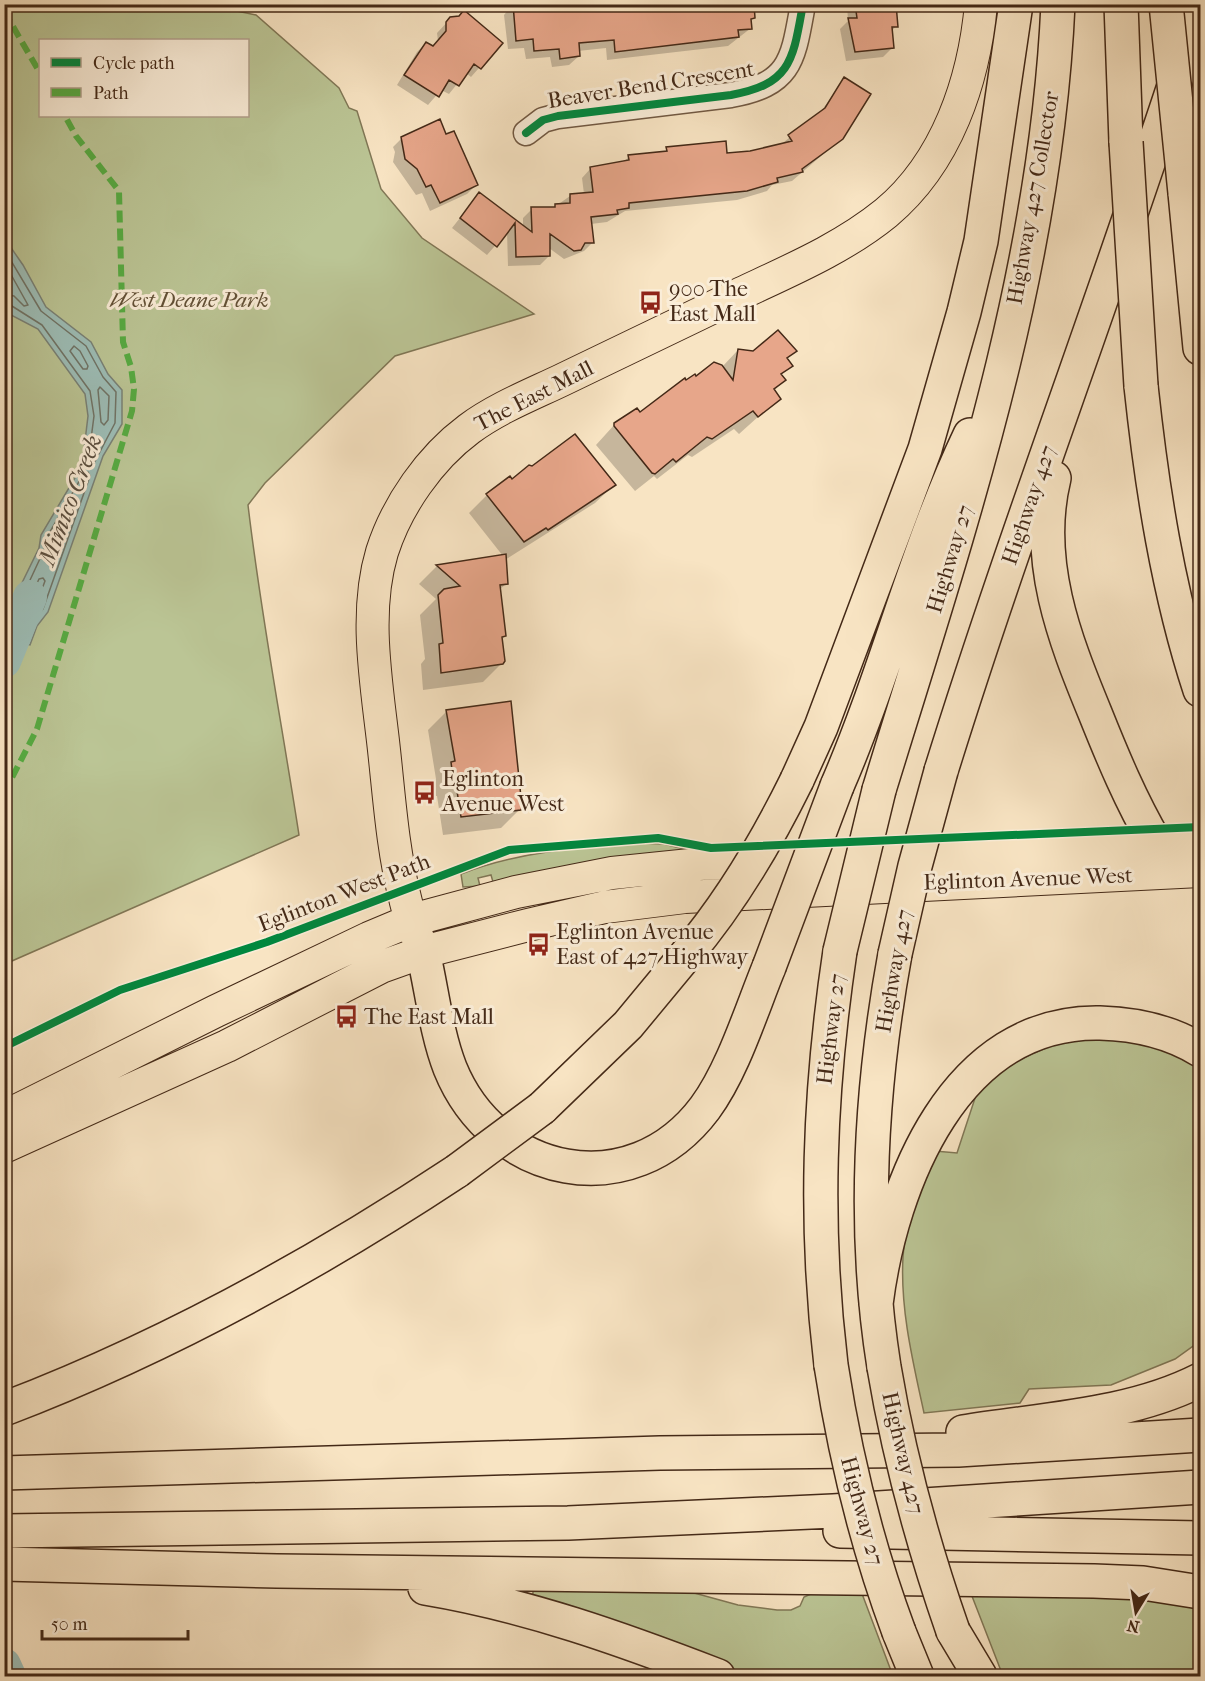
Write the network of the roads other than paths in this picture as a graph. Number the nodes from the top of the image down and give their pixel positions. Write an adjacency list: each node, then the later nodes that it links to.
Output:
1 (803, 4): 8 (street, Beaver Bend Crescent)
2 (981, 4): 16 (main road, The East Mall)
3 (1016, 4): 23 (highway, bridge)
4 (1058, 4): 11 (highway, Highway 427 Collector)
5 (1121, 4): 12 (highway, bridge)
6 (1166, 4): 10 (highway, bridge)
7 (1200, 6): 9 (highway)
8 (526, 133)
9 (1091, 331): 14 (highway); 21 (highway, Highway 427, bridge)
10 (1200, 348)
11 (998, 391): 17 (highway, bridge); 36 (highway, Highway 27, bridge)
12 (1200, 690)
13 (1200, 841): 14 (main road, Eglinton Avenue West)
14 (1155, 843): 16 (main road, Eglinton Avenue West)
15 (1200, 872): 17 (main road, Eglinton Avenue West)
16 (412, 920): 17 (main road, The East Mall); 19 (main road, Eglinton Avenue West)
17 (423, 952): 20 (main road, Eglinton Avenue West)
18 (1200, 1050): 21 (highway)
19 (4, 1117)
20 (4, 1147)
21 (876, 1304): 34 (highway, Highway 427, bridge)
22 (1200, 1380): 25 (highway)
23 (4, 1410)
24 (1200, 1435): 25 (highway)
25 (818, 1451): 26 (highway)
26 (4, 1473)
27 (1200, 1487): 28 (highway)
28 (568, 1523): 29 (highway); 30 (highway)
29 (4, 1531)
30 (1200, 1538)
31 (4, 1564): 32 (highway)
32 (277, 1571): 33 (highway); 35 (highway)
33 (1200, 1592)
34 (953, 1631): 37 (highway); 38 (highway)
35 (718, 1677)
36 (917, 1677)
37 (968, 1677)
38 (980, 1677)

